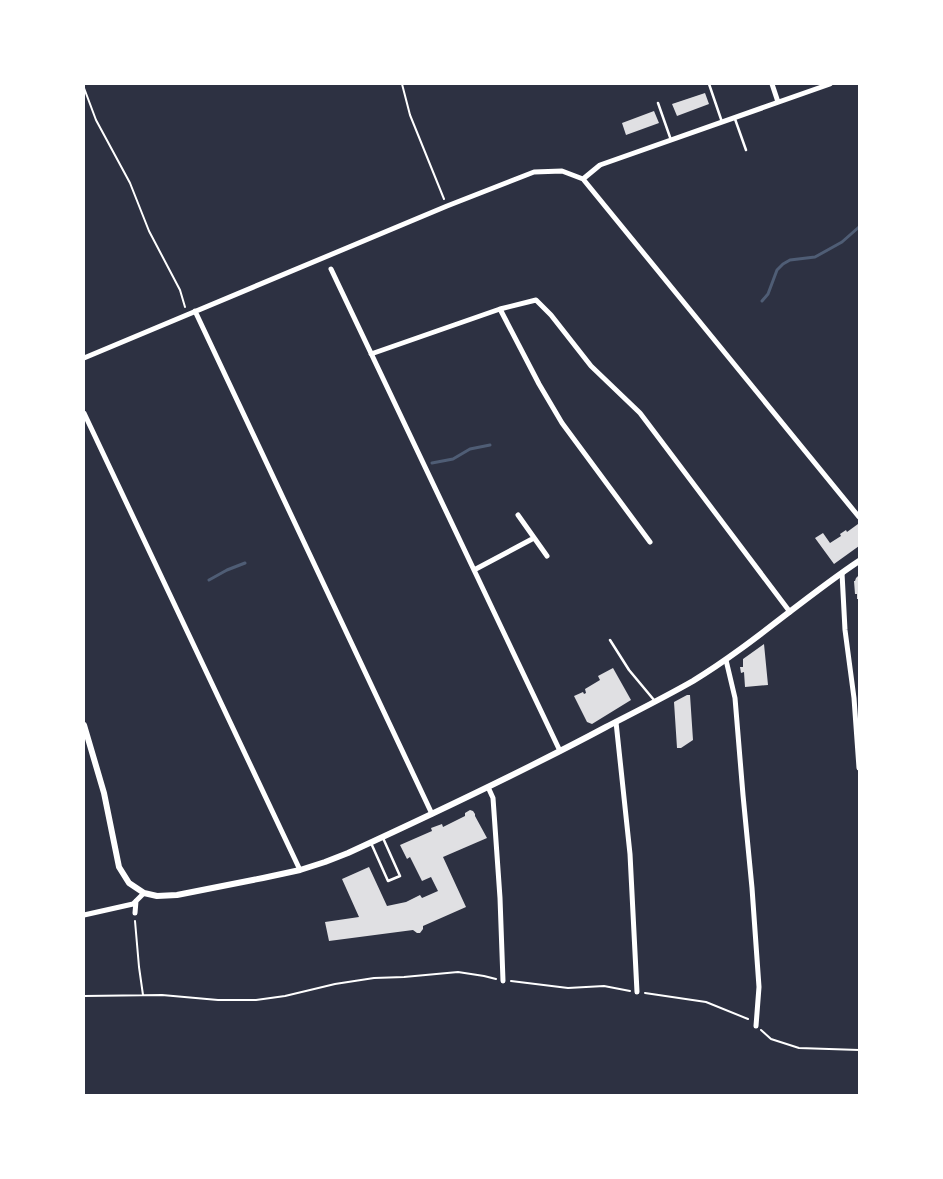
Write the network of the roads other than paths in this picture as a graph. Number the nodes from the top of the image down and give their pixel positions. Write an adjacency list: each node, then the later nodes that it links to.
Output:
1 (709, 84): 7 (lane)
2 (772, 84): 5 (street)
3 (830, 84): 5 (street)
4 (658, 102): 8 (lane)
5 (778, 102): 6 (street)
6 (734, 118): 7 (street); 9 (lane)
7 (722, 122): 8 (street)
8 (671, 140): 10 (street)
9 (746, 150)
10 (584, 179): 13 (street); 18 (street)
11 (331, 269): 14 (street)
12 (500, 309): 14 (street); 20 (street); 25 (street)
13 (195, 311): 15 (street); 34 (street)
14 (371, 354): 23 (street)
15 (84, 358)
16 (84, 413): 37 (street)
17 (518, 515): 19 (street)
18 (859, 517)
19 (534, 538): 21 (street); 23 (street)
20 (650, 542)
21 (547, 556)
22 (859, 561): 24 (street)
23 (474, 570): 31 (street)
24 (842, 573): 25 (street); 32 (street)
25 (790, 612): 27 (street)
26 (610, 640): 28 (lane)
27 (726, 660): 28 (street); 44 (street)
28 (655, 702): 29 (street)
29 (616, 722): 31 (street); 43 (street)
30 (84, 725): 38 (street)
31 (560, 751): 33 (street)
32 (859, 768)
33 (488, 787): 34 (street); 42 (street)
34 (432, 814): 35 (street)
35 (383, 837): 36 (street); 36 (lane)
36 (371, 842): 37 (street)
37 (300, 870): 38 (street)
38 (144, 893): 39 (street)
39 (137, 900): 40 (street); 41 (street)
40 (136, 913)
41 (84, 915)
42 (503, 981)
43 (637, 992)
44 (756, 1026)

